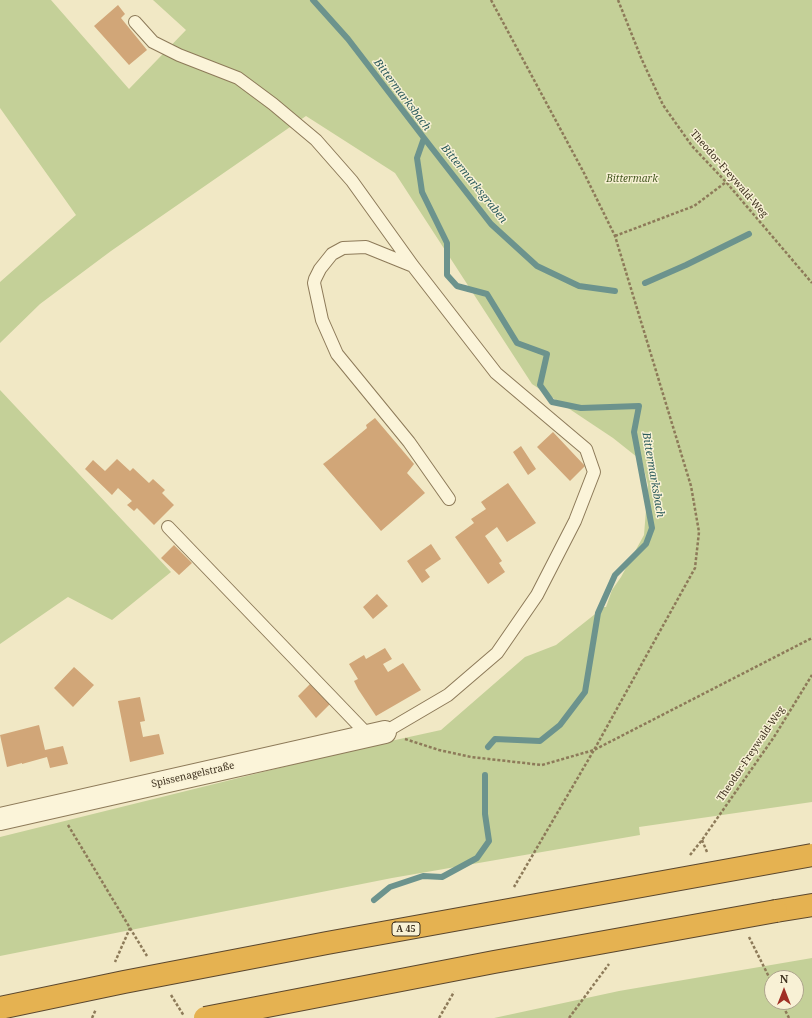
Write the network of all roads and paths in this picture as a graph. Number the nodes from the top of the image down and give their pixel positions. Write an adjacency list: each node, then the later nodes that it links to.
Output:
1 (618, 0): 3 (path, Theodor-Freywald-Weg)
2 (135, 22): 5 (lane)
3 (726, 182): 4 (path); 6 (path, Theodor-Freywald-Weg)
4 (615, 236)
5 (413, 266): 7 (lane); 11 (lane)
6 (812, 283)
7 (449, 499)
8 (168, 527): 11 (lane)
9 (812, 638): 11 (path)
10 (812, 676): 14 (path, Theodor-Freywald-Weg)
11 (377, 734): 12 (street, Spissenagelstraße)
12 (57, 806): 13 (street, Spissenagelstraße); 17 (path)
13 (0, 819)
14 (702, 840)
15 (812, 855): 19 (highway, A 45, bridge)
16 (812, 905): 21 (highway, bridge)
17 (115, 962)
18 (98, 1004): 20 (path)
19 (0, 1008)
20 (92, 1018)
21 (205, 1018)

